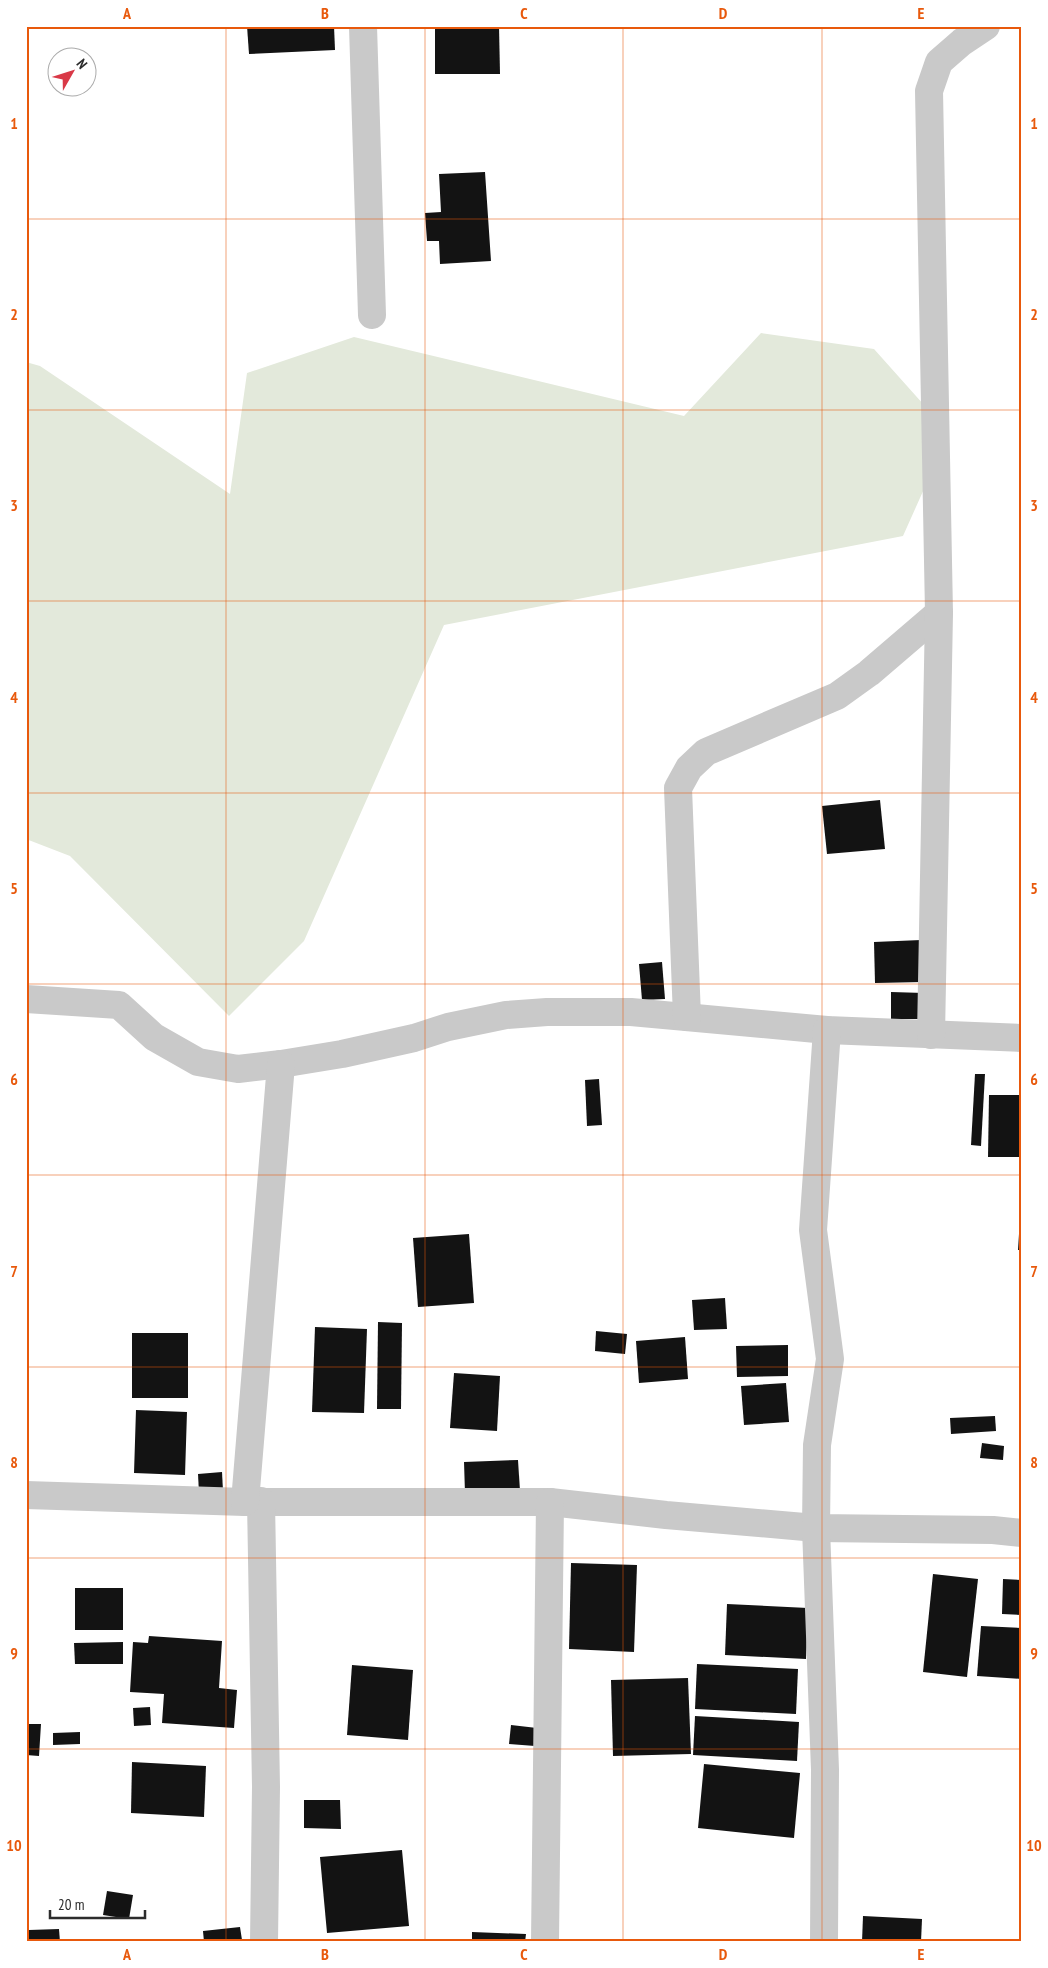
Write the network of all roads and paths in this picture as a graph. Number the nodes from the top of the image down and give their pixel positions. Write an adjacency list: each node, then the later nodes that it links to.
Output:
1 (363, 26): 3 (street)
2 (986, 26): 4 (street)
3 (372, 315)
4 (939, 613): 6 (street); 8 (street)
5 (26, 999): 10 (street)
6 (687, 1017): 7 (street); 10 (street)
7 (827, 1030): 8 (street); 14 (street)
8 (931, 1035): 9 (street)
9 (1022, 1038)
10 (281, 1064): 12 (street)
11 (26, 1495): 12 (street)
12 (253, 1502): 13 (street); 16 (street)
13 (550, 1502): 14 (street); 17 (street)
14 (816, 1528): 15 (street); 18 (street)
15 (1022, 1533)
16 (264, 1942)
17 (545, 1942)
18 (824, 1942)

